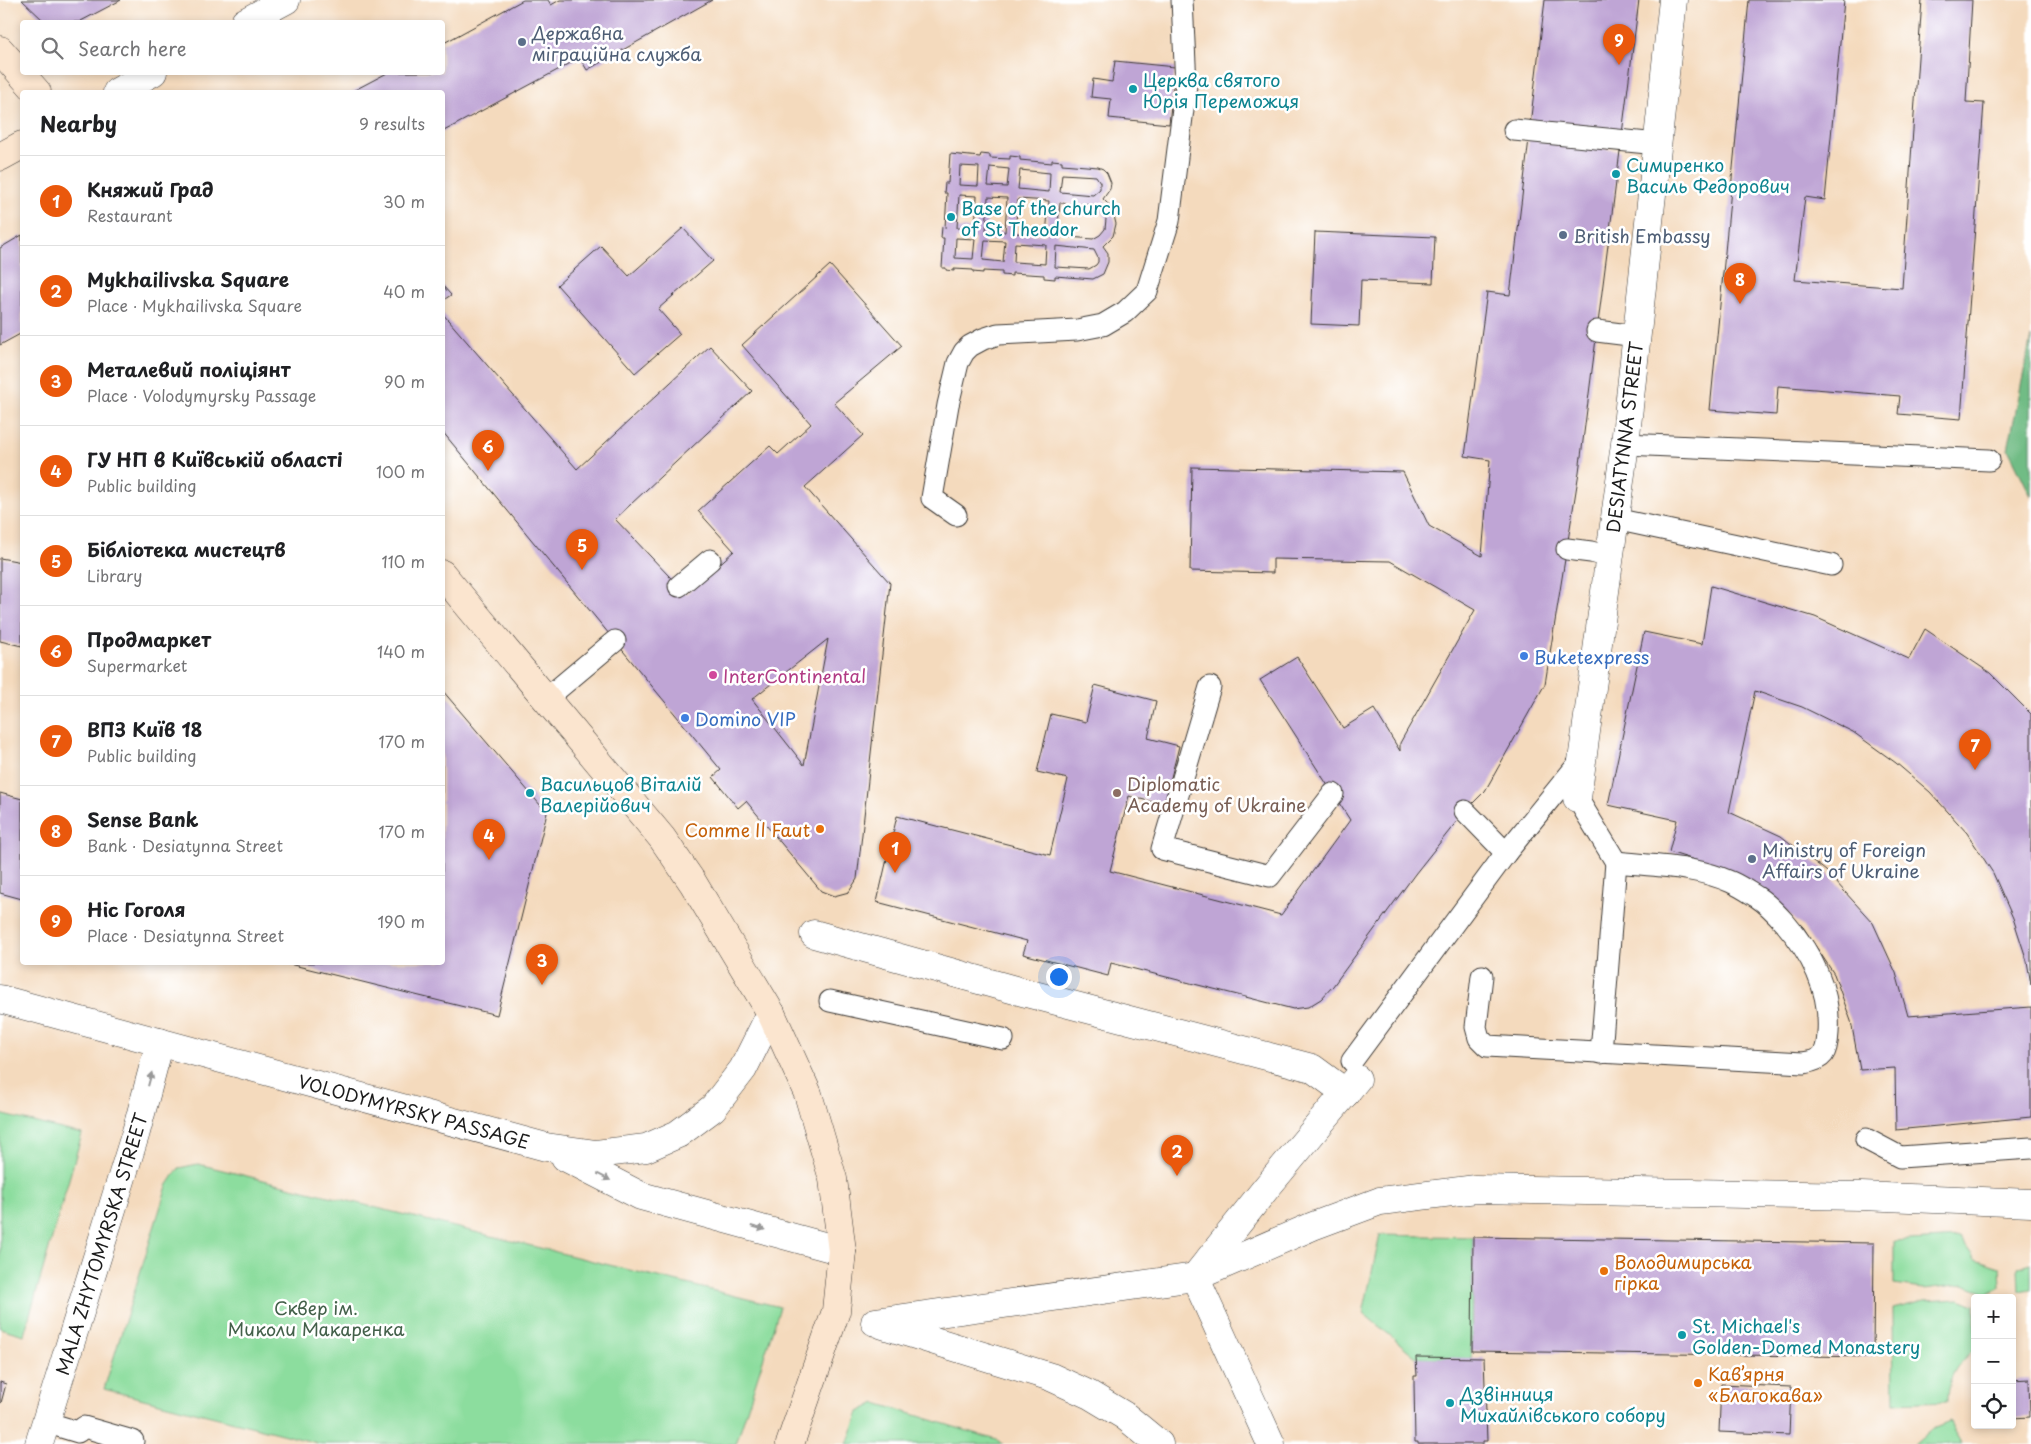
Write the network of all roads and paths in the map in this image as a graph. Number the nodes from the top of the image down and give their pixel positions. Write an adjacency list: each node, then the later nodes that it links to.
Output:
1 (286, 0): 4 (street)
2 (1182, 0): 19 (lane)
3 (1673, 0): 12 (street, DESIATYNNA STREET)
4 (249, 20)
5 (0, 50): 6 (main road)
6 (20, 73)
7 (22, 75): 9 (main road)
8 (148, 75): 10 (street)
9 (35, 90)
10 (121, 90)
11 (1514, 130): 12 (lane)
12 (1658, 144): 16 (street, DESIATYNNA STREET)
13 (20, 146): 14 (main road)
14 (0, 157)
15 (1597, 331): 16 (lane)
16 (1637, 336): 17 (street, DESIATYNNA STREET)
17 (1625, 444): 18 (lane); 20 (street, DESIATYNNA STREET)
18 (1989, 460)
19 (956, 515)
20 (1615, 519): 22 (street, DESIATYNNA STREET); 24 (lane)
21 (1567, 549): 22 (lane)
22 (1610, 558): 30 (street, DESIATYNNA STREET)
23 (710, 560): 26 (lane)
24 (1831, 565)
25 (445, 578): 29 (main road)
26 (679, 586)
27 (615, 641): 29 (lane)
28 (1210, 687): 31 (lane)
29 (547, 698): 40 (main road)
30 (1582, 758): 32 (street, DESIATYNNA STREET); 34 (lane)
31 (1333, 794)
32 (1577, 798): 35 (lane, DESIATYNNA STREET)
33 (1465, 810): 34 (lane)
34 (1506, 853): 44 (lane)
35 (1616, 862): 43 (lane); 43 (lane)
36 (814, 934): 44 (street)
37 (1482, 976): 43 (lane)
38 (0, 999): 42 (street, VOLODYMYRSKY PASSAGE)
39 (830, 1001): 41 (lane)
40 (771, 1013): 46 (street, VOLODYMYRSKY PASSAGE); 49 (main road)
41 (1003, 1039)
42 (160, 1042): 46 (street, VOLODYMYRSKY PASSAGE); 51 (street, MALA ZHYTOMYRSKA STREET, one-way to 42)
43 (1601, 1053)
44 (1352, 1077): 50 (street)
45 (1866, 1139): 47 (lane)
46 (546, 1147): 49 (street, one-way to 49)
47 (2031, 1148)
48 (2031, 1203): 50 (street)
49 (842, 1251): 53 (main road)
50 (1195, 1277): 54 (street); 55 (street)
51 (42, 1433): 52 (lane)
52 (134, 1441)
53 (790, 1444)
54 (1159, 1444)
55 (1271, 1444)

